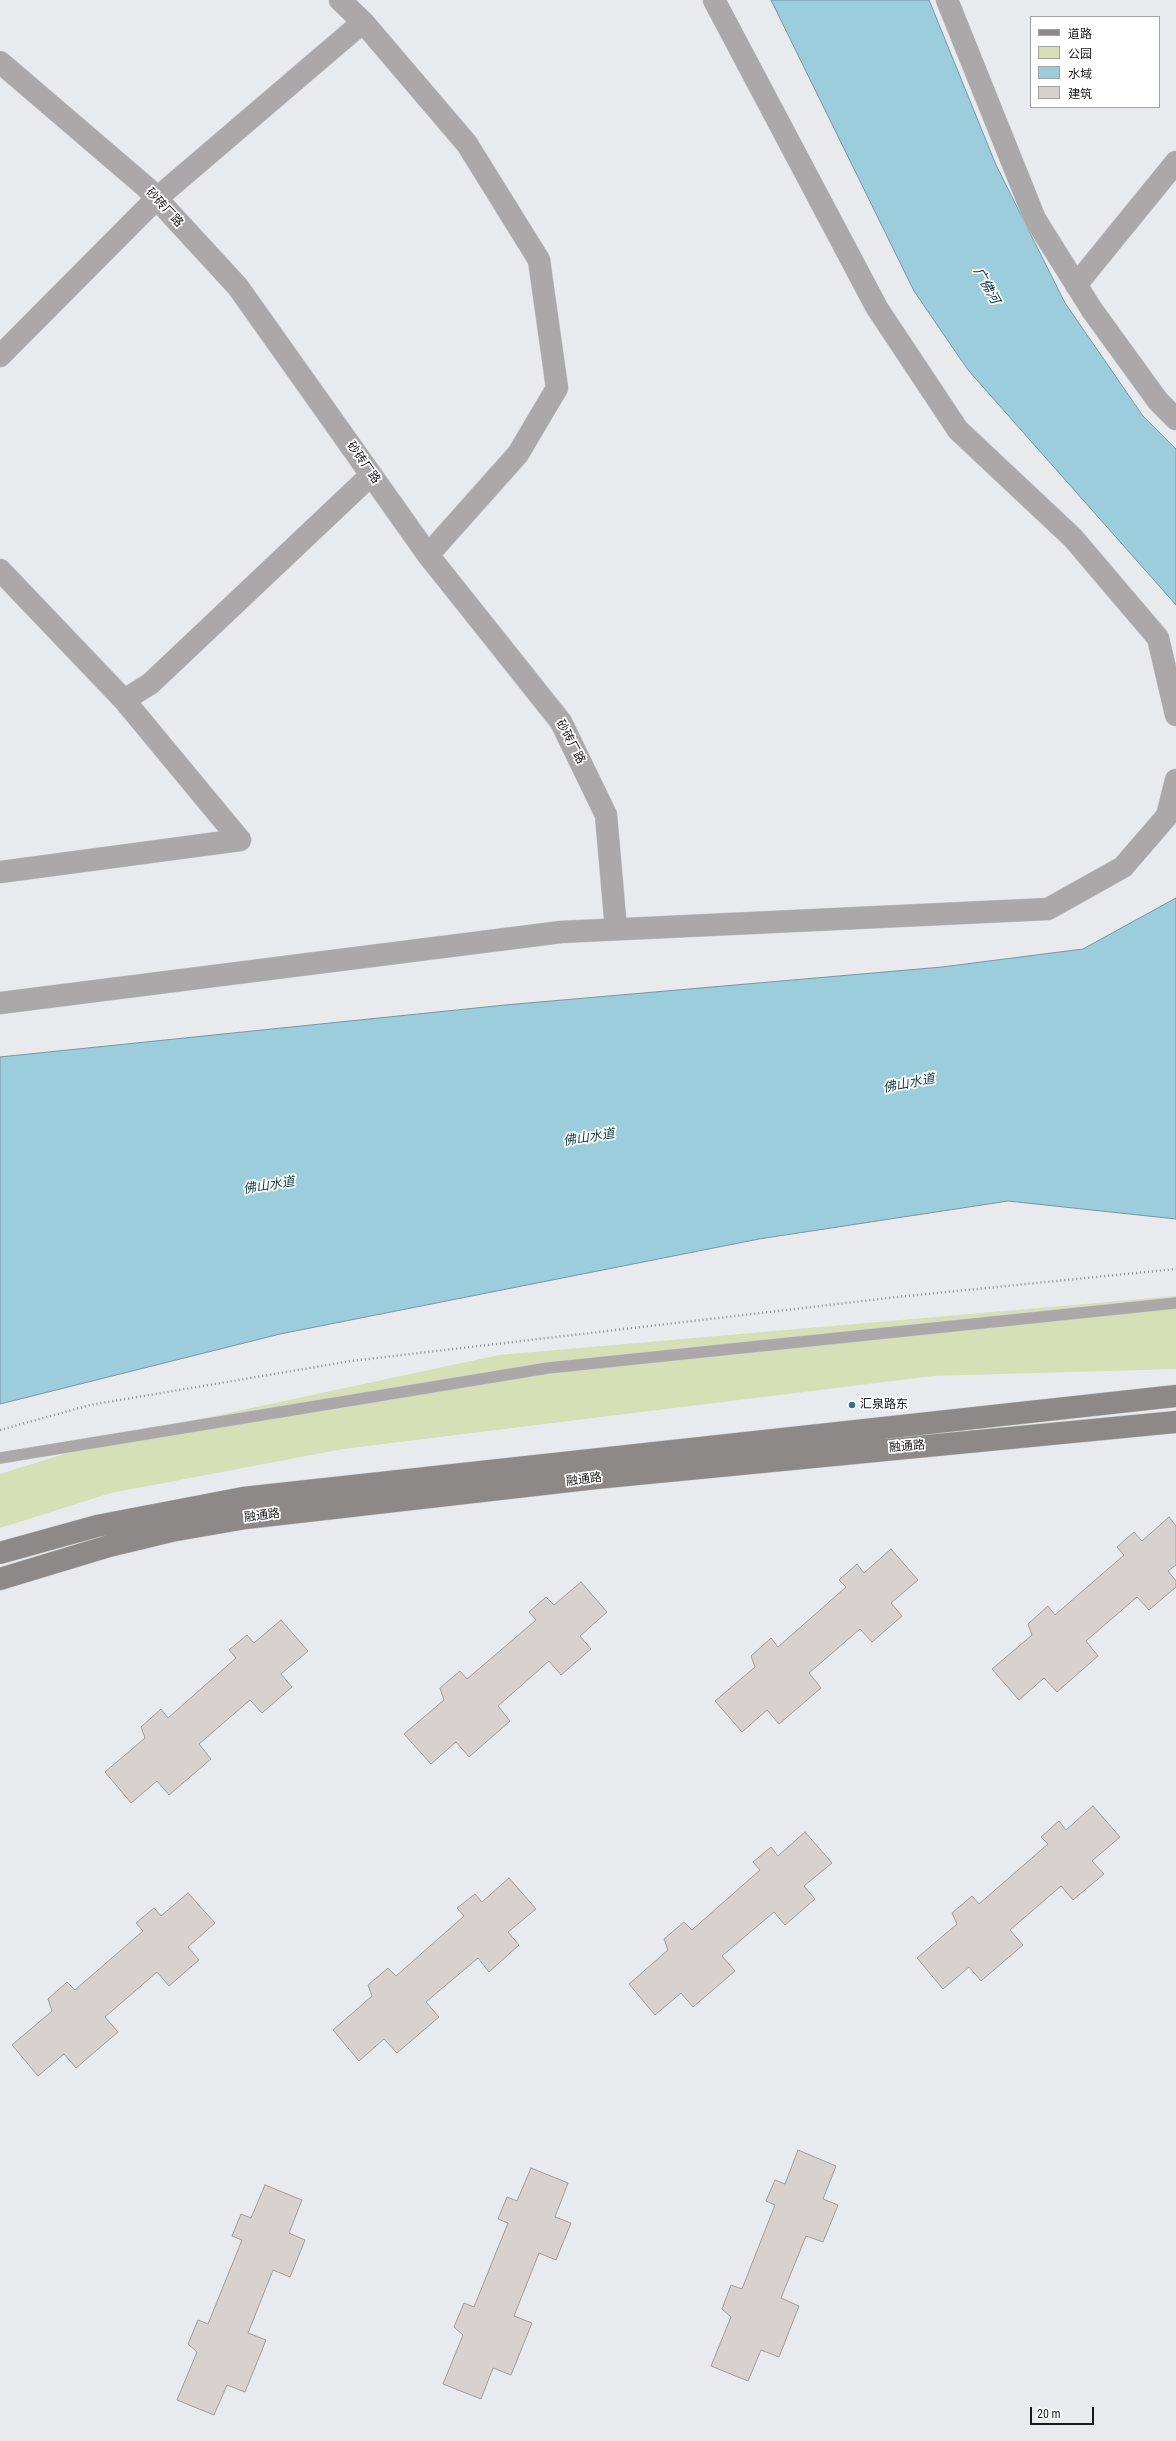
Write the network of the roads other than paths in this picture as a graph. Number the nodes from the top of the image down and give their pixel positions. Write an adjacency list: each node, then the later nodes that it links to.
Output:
1 (340, 0): 4 (street)
2 (714, 0): 15 (street)
3 (947, 0): 8 (street)
4 (363, 22): 7 (street); 12 (street)
5 (0, 62): 7 (street, 砂砖厂路)
6 (1176, 162): 8 (street)
7 (156, 199): 9 (street); 11 (street, 砂砖厂路)
8 (1076, 285): 10 (street)
9 (0, 356)
10 (1176, 419)
11 (371, 475): 12 (street, 砂砖厂路); 14 (street)
12 (428, 555): 18 (street, 砂砖厂路)
13 (0, 570): 14 (street)
14 (124, 700): 17 (street)
15 (1176, 715)
16 (1176, 780): 18 (street)
17 (0, 872)
18 (616, 929): 19 (street)
19 (0, 1002)
20 (1176, 1303): 23 (lane)
21 (1176, 1396): 24 (main road, 融通路)
22 (1176, 1422): 25 (main road, 融通路)
23 (0, 1458)
24 (0, 1553)
25 (0, 1579)

